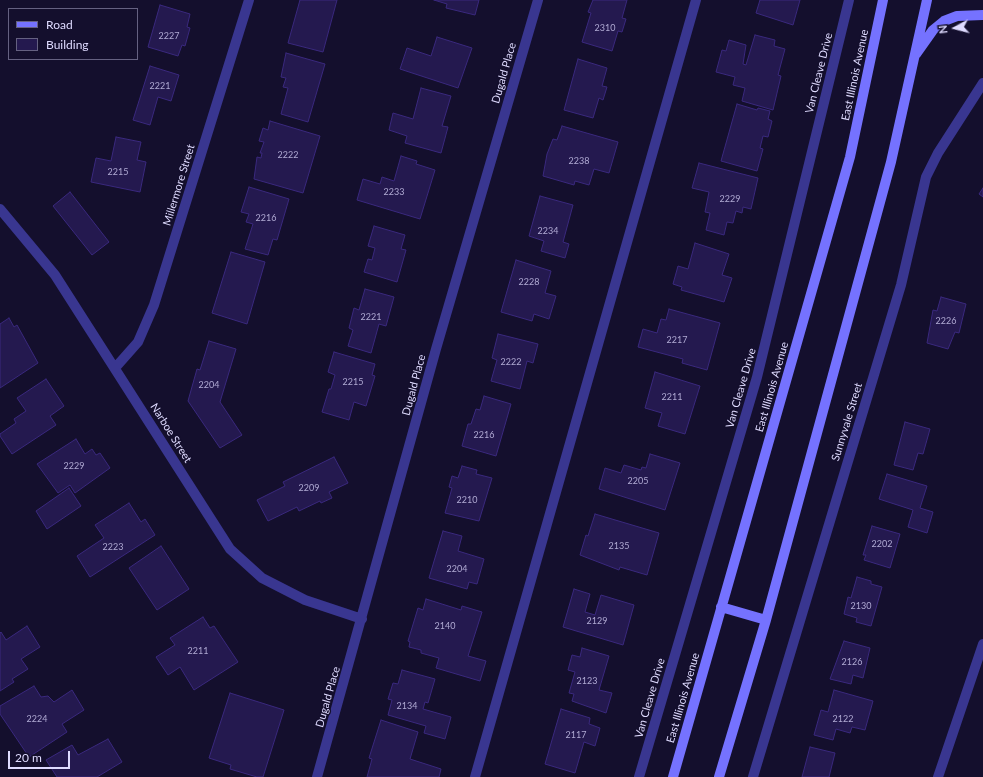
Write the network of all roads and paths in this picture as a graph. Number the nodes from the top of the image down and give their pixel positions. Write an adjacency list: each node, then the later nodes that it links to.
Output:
1 (249, 0): 11 (street, Millermore Street)
2 (538, 0): 13 (street, Dugald Place)
3 (696, 0): 17 (street)
4 (849, 0): 18 (street, Van Cleave Drive)
5 (883, 0): 12 (main road, East Illinois Avenue)
6 (927, 0): 8 (main road)
7 (983, 15): 8 (main road)
8 (914, 57): 14 (main road)
9 (983, 84): 21 (street, Sunnyvale Street)
10 (0, 209): 11 (street, Narboe Street)
11 (115, 368): 13 (street, Narboe Street)
12 (721, 607): 14 (main road); 19 (main road, East Illinois Avenue)
13 (362, 619): 16 (street, Dugald Place)
14 (766, 620): 20 (main road)
15 (983, 644): 22 (street)
16 (317, 777)
17 (475, 777)
18 (639, 777)
19 (672, 777)
20 (719, 777)
21 (753, 777)
22 (938, 777)

